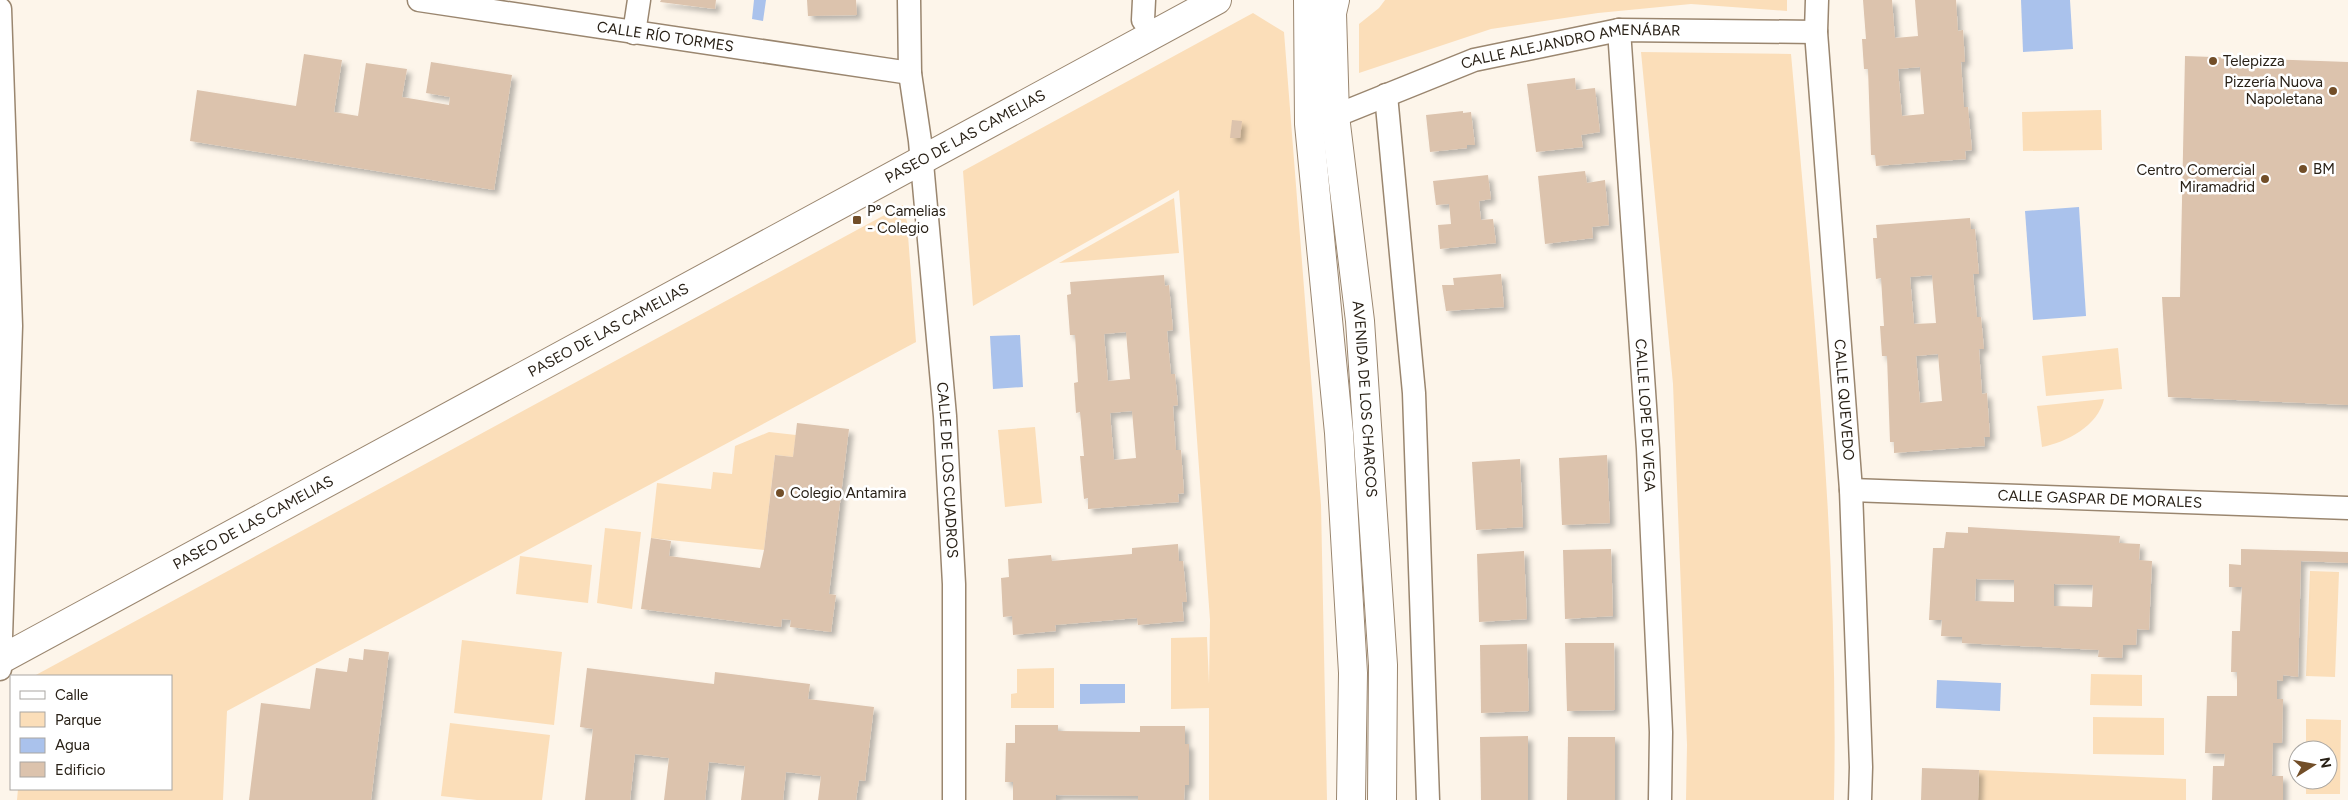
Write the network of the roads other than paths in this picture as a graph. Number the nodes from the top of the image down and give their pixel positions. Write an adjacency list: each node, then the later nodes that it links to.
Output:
1 (419, 0): 13 (street, CALLE RÍO TORMES)
2 (638, 0): 13 (street)
3 (909, 0): 14 (street, CALLE DE LOS CUADROS)
4 (1180, 0): 10 (street, PASEO DE LAS CAMELIAS)
5 (1217, 0): 17 (street, PASEO DE LAS CAMELIAS)
6 (1308, 0): 22 (street, AVENIDA DE LOS CHARCOS)
7 (1334, 0): 16 (street, AVENIDA DE LOS CHARCOS)
8 (1816, 0): 12 (street, CALLE QUEVEDO)
9 (0, 9): 20 (street)
10 (1144, 10): 17 (street, PASEO DE LAS CAMELIAS)
11 (1619, 30): 12 (street, CALLE ALEJANDRO AMENÁBAR); 15 (street, CALLE ALEJANDRO AMENÁBAR); 25 (street, CALLE LOPE DE VEGA)
12 (1816, 32): 18 (street, CALLE QUEVEDO)
13 (634, 33): 14 (street, CALLE RÍO TORMES)
14 (910, 72): 17 (street, CALLE DE LOS CUADROS)
15 (1386, 95): 16 (street, CALLE ALEJANDRO AMENÁBAR); 24 (street)
16 (1335, 116): 23 (street, AVENIDA DE LOS CHARCOS)
17 (920, 151): 20 (street, PASEO DE LAS CAMELIAS); 21 (street, CALLE DE LOS CUADROS)
18 (1851, 490): 19 (street, CALLE GASPAR DE MORALES); 26 (street, CALLE QUEVEDO)
19 (2348, 508)
20 (1, 654)
21 (954, 800)
22 (1351, 800)
23 (1382, 800)
24 (1428, 800)
25 (1660, 800)
26 (1860, 800)

